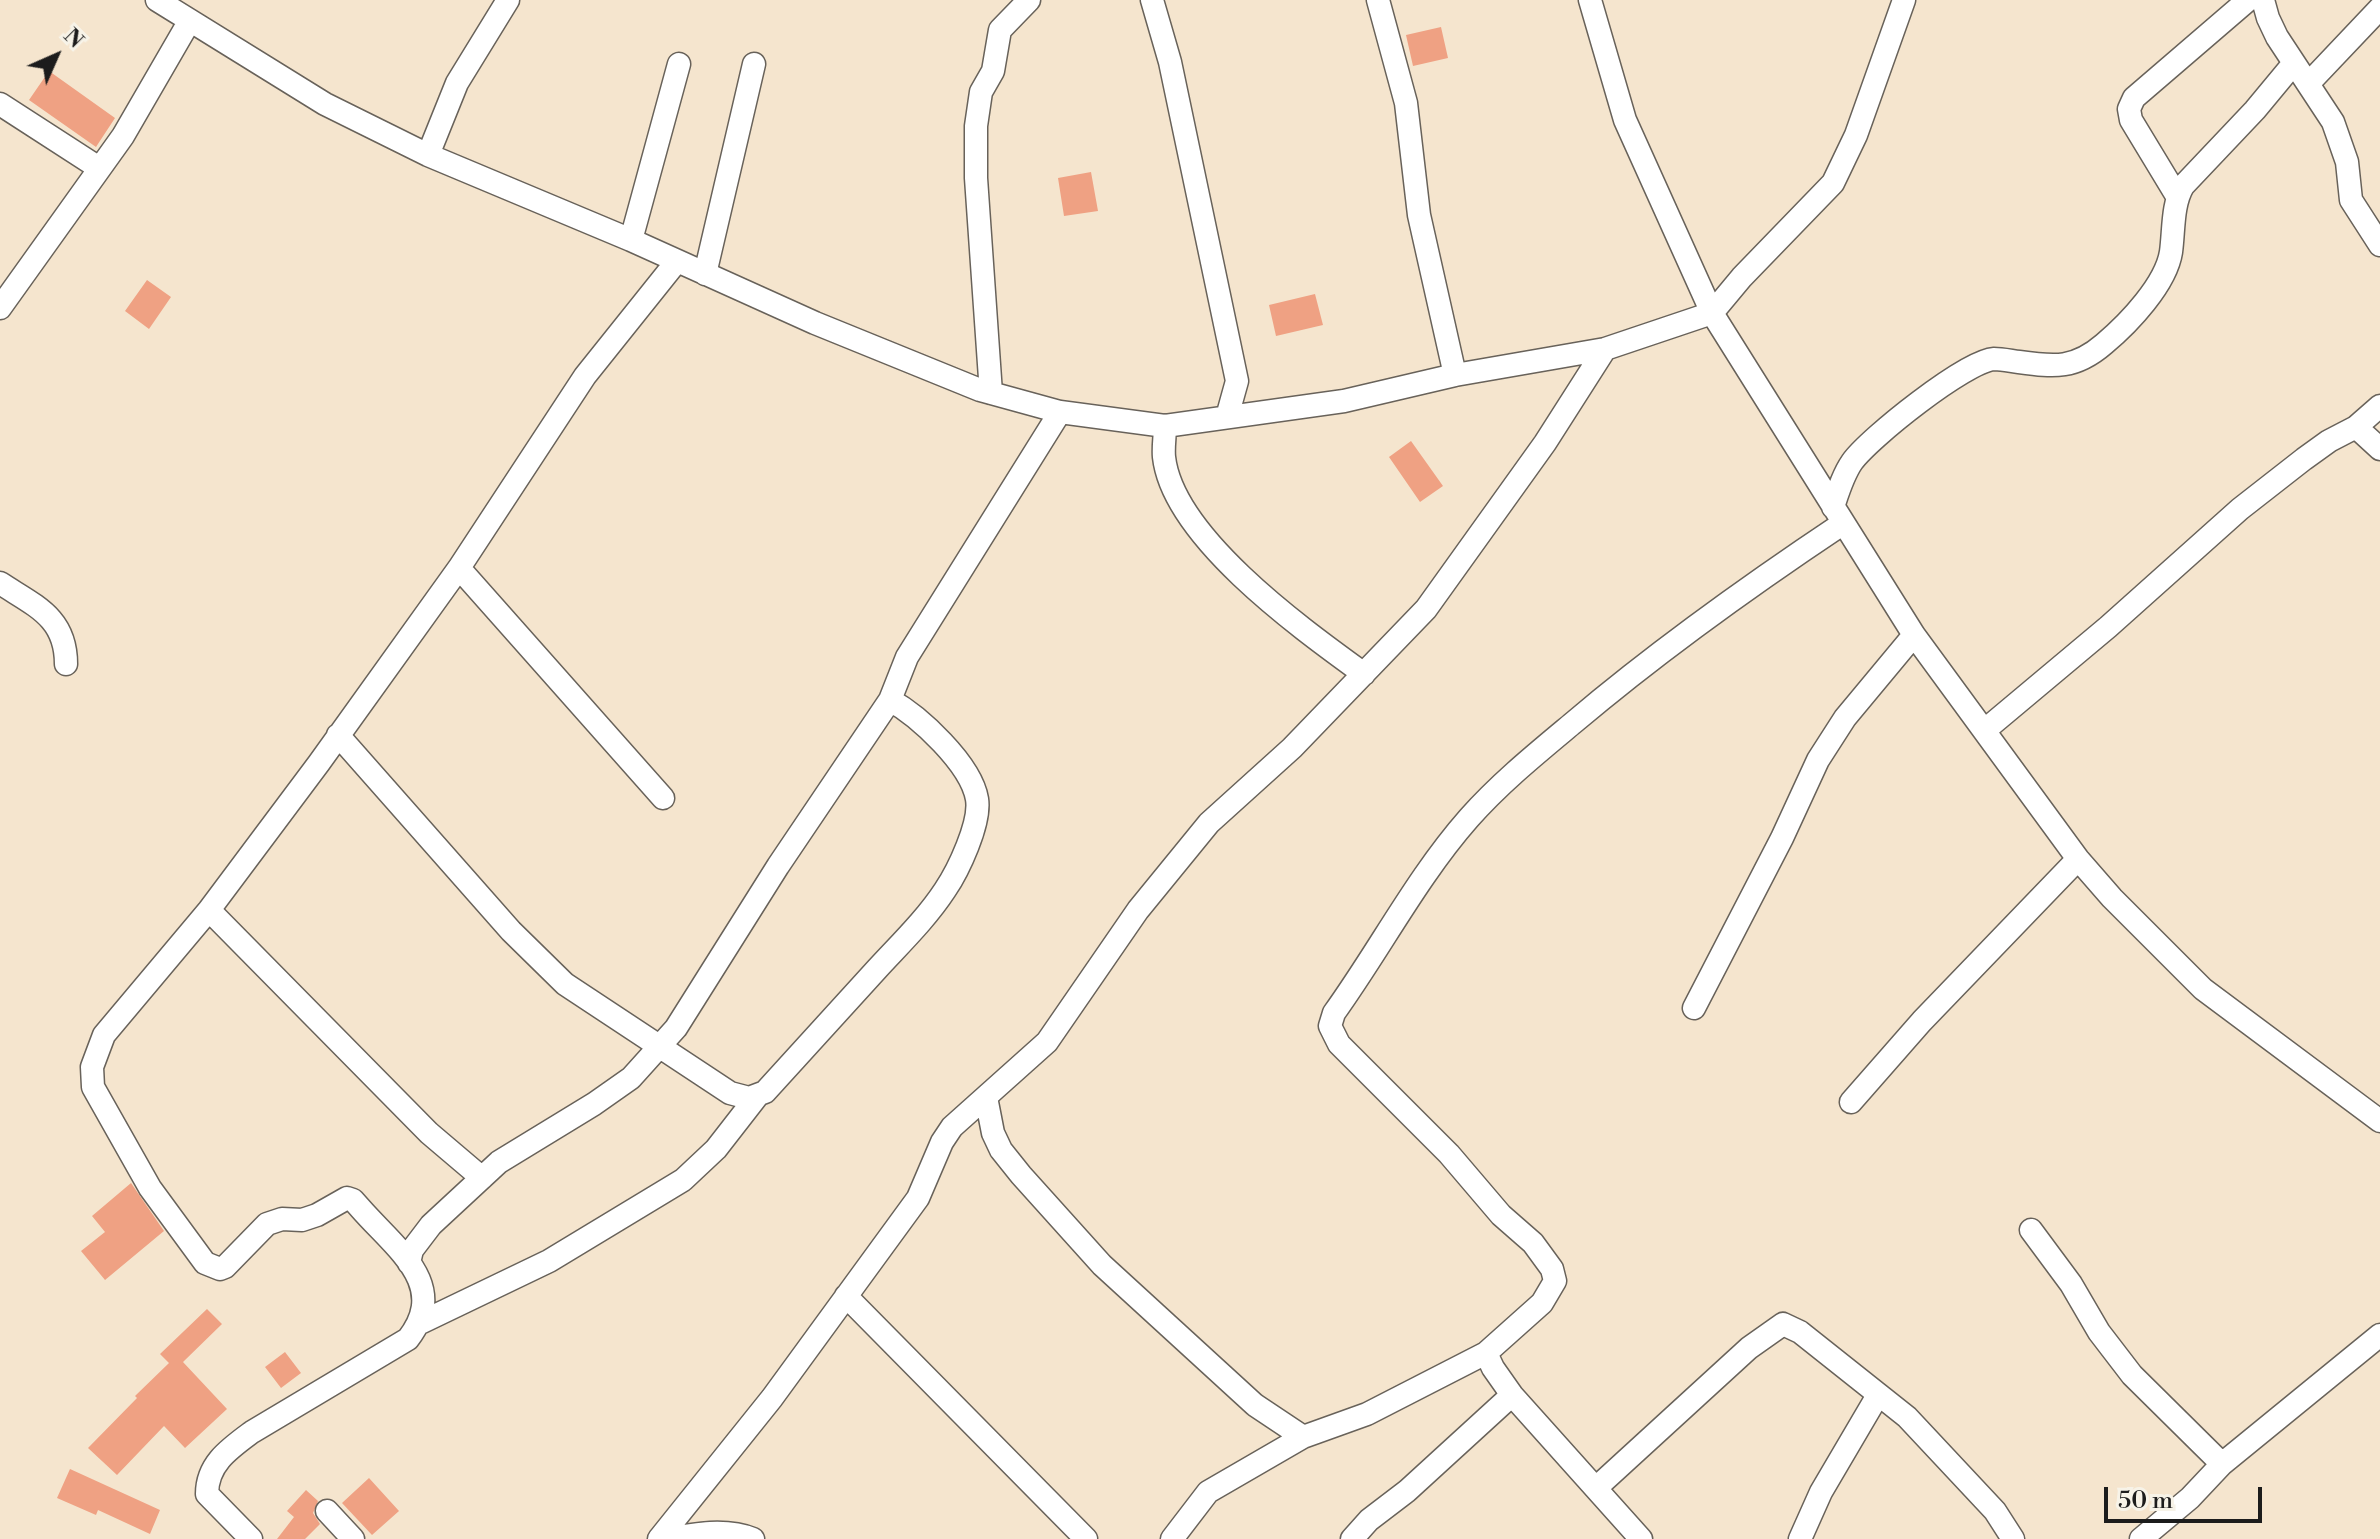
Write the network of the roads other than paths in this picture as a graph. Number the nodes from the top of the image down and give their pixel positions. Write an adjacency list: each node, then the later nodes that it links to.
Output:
1 (508, 0): 17 (street)
2 (1029, 0): 29 (street)
3 (1152, 0): 28 (street)
4 (1378, 0): 27 (street)
5 (1590, 0): 25 (street)
6 (1904, 0): 25 (street)
7 (2248, 0): 19 (street)
8 (2263, 0): 12 (street)
9 (163, 2): 11 (street)
10 (2380, 8): 15 (street)
11 (189, 22): 17 (street); 18 (street)
12 (2294, 63): 15 (street); 19 (street)
13 (679, 64): 20 (street)
14 (754, 64): 23 (street)
15 (2308, 84): 21 (street)
16 (0, 104): 18 (street)
17 (428, 155): 20 (street)
18 (99, 168): 24 (street)
19 (2177, 196): 37 (street)
20 (631, 240): 22 (street)
21 (2380, 245)
22 (677, 261): 23 (street); 38 (street)
23 (705, 274): 29 (street)
24 (0, 308)
25 (1712, 313): 26 (street); 37 (street)
26 (1605, 349): 27 (street); 42 (street)
27 (1455, 375): 32 (street)
28 (1237, 381): 32 (street); 33 (street)
29 (991, 393): 31 (street)
30 (2380, 406): 35 (street)
31 (1060, 412): 34 (street); 43 (street)
32 (1265, 412): 33 (street)
33 (1227, 417): 34 (street)
34 (1165, 426): 42 (street)
35 (2356, 427): 36 (street); 44 (street)
36 (2380, 449)
37 (1838, 515): 40 (street); 61 (street)
38 (459, 568): 45 (street); 46 (street)
39 (0, 583): 41 (street)
40 (1914, 635): 44 (street); 49 (street)
41 (66, 664)
42 (1364, 674): 52 (street)
43 (890, 700): 50 (street); 51 (street)
44 (1985, 730): 47 (street)
45 (338, 735): 48 (street); 50 (street)
46 (663, 798)
47 (2078, 859): 53 (street); 54 (street)
48 (209, 910): 55 (street); 57 (street)
49 (1694, 1008)
50 (659, 1046): 51 (street); 55 (street)
51 (758, 1095): 59 (street)
52 (986, 1097): 58 (street); 64 (street)
53 (1851, 1102)
54 (2380, 1121)
55 (482, 1178): 57 (street)
56 (2031, 1230): 65 (street)
57 (409, 1263): 59 (street)
58 (846, 1296): 70 (street); 73 (street)
59 (420, 1323): 68 (street)
60 (2380, 1335): 65 (street)
61 (1486, 1353): 62 (street); 64 (street)
62 (1512, 1395): 66 (street); 75 (street)
63 (1878, 1395): 66 (street); 77 (street); 78 (street)
64 (1303, 1437): 74 (street)
65 (2222, 1464): 79 (street)
66 (1596, 1488): 76 (street)
67 (327, 1511): 69 (street)
68 (251, 1539)
69 (353, 1539)
70 (659, 1539)
71 (667, 1539): 72 (street)
72 (753, 1539)
73 (1086, 1539)
74 (1172, 1539)
75 (1352, 1539)
76 (1641, 1539)
77 (1800, 1539)
78 (2013, 1539)
79 (2141, 1539)

